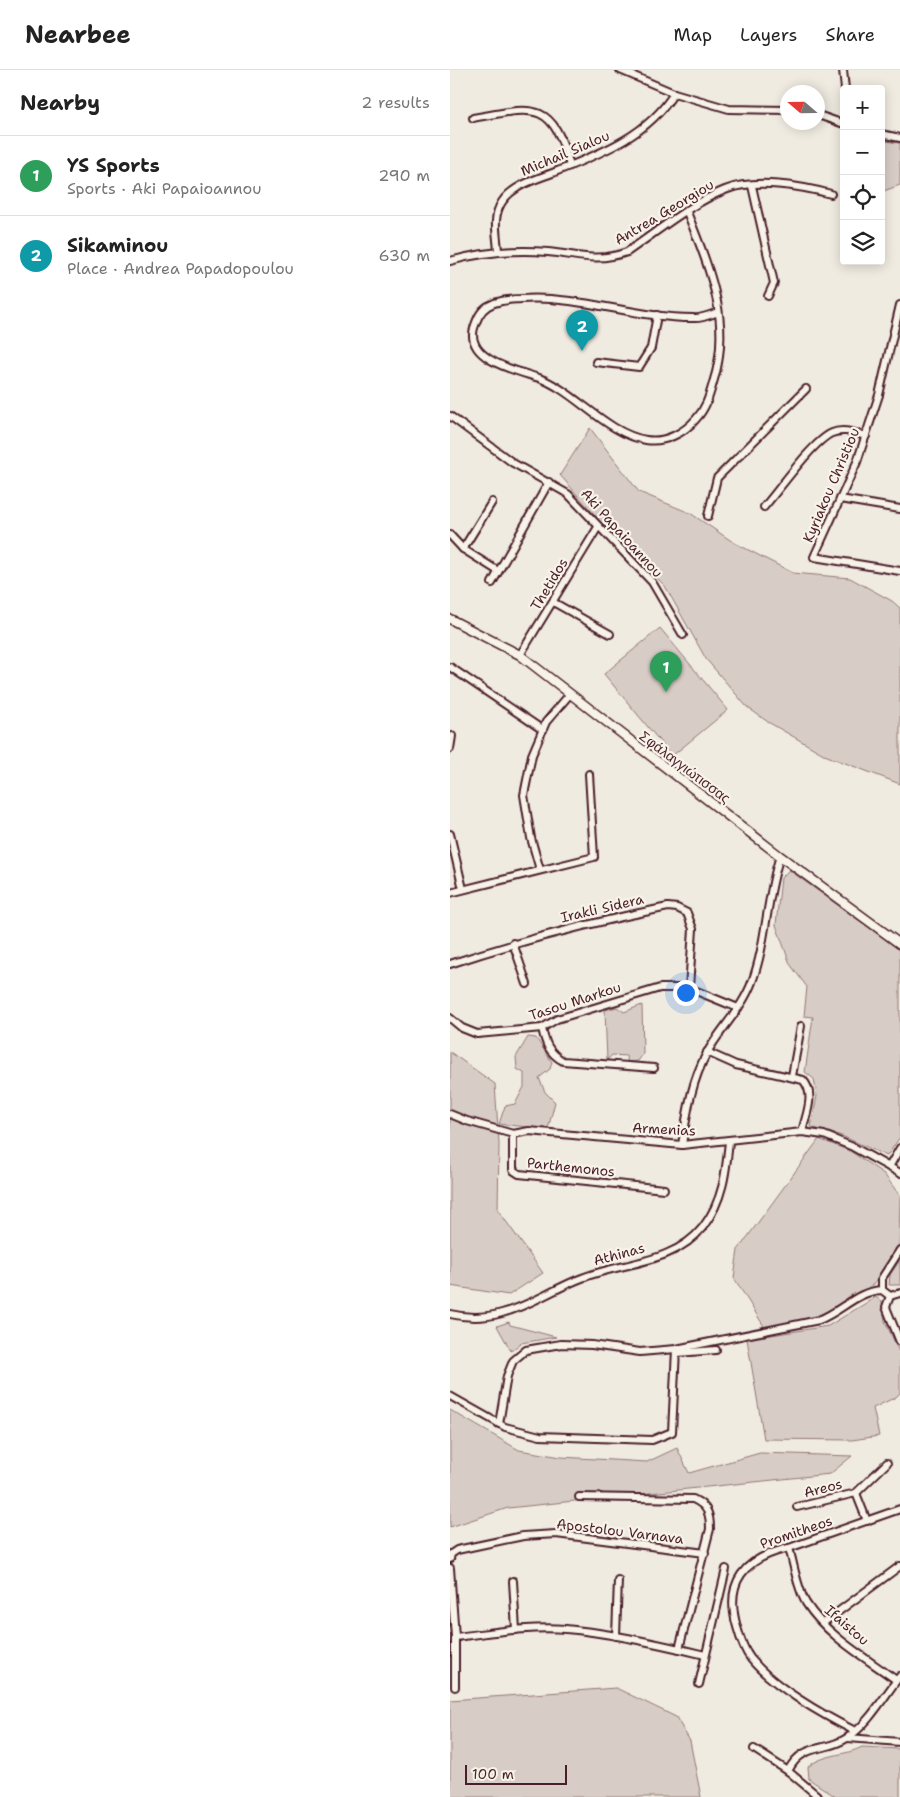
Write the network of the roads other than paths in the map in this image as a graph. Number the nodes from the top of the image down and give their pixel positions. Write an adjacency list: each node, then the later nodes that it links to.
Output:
1 (622, 70): 4 (street)
2 (843, 70): 3 (street)
3 (845, 85)
4 (674, 93): 5 (street); 11 (street, Michail Sialou)
5 (780, 110)
6 (825, 117): 8 (street)
7 (473, 118): 11 (street)
8 (840, 123)
9 (885, 135): 10 (street)
10 (900, 138)
11 (570, 166): 15 (street, Michail Sialou)
12 (752, 186): 13 (street, Antrea Georgiou); 14 (street, Antrea Georgiou); 17 (street)
13 (831, 194)
14 (687, 212): 15 (street, Antrea Georgiou); 19 (street)
15 (498, 251): 16 (street, Antrea Georgiou)
16 (450, 261)
17 (768, 296)
18 (900, 305): 24 (street, Kyriakou Christiou)
19 (718, 312): 20 (street); 20 (street)
20 (657, 315): 21 (street)
21 (596, 362)
22 (806, 389): 30 (street)
23 (450, 416): 25 (street, Aki Papaioannou)
24 (866, 436): 26 (street, Kyriakou Christiou); 28 (street)
25 (549, 482): 31 (street, Aki Papaioannou); 34 (street)
26 (840, 499): 29 (street); 35 (street, Kyriakou Christiou)
27 (492, 502): 33 (street)
28 (764, 507)
29 (900, 509)
30 (708, 516)
31 (598, 527): 37 (street, Thetidos); 40 (street, Aki Papaioannou)
32 (450, 535): 33 (street)
33 (463, 549): 34 (street)
34 (498, 571): 36 (street)
35 (900, 571)
36 (492, 583)
37 (553, 602): 39 (street); 41 (street, Thetidos)
38 (450, 619): 41 (street, Σφάλαγγιώτισσας)
39 (610, 634)
40 (683, 635)
41 (520, 655): 43 (street, Σφάλαγγιώτισσας)
42 (450, 666): 44 (street)
43 (570, 694): 44 (street); 49 (street, Σφάλαγγιώτισσας)
44 (543, 730): 50 (street)
45 (452, 736): 46 (street)
46 (450, 748)
47 (589, 774): 50 (street)
48 (450, 834): 51 (street)
49 (780, 856): 54 (street, Σφάλαγγιώτισσας); 58 (street)
50 (540, 870): 51 (street)
51 (464, 888): 52 (street)
52 (450, 893)
53 (513, 943): 55 (street, Irakli Sidera); 56 (street); 57 (street, Irakli Sidera)
54 (900, 944)
55 (450, 964)
56 (527, 984)
57 (689, 988): 58 (street, Tasou Markou); 61 (street, Tasou Markou)
58 (738, 1008): 62 (street)
59 (450, 1018): 61 (street, Tasou Markou)
60 (801, 1026): 64 (street)
61 (542, 1028): 63 (street)
62 (707, 1052): 64 (street); 69 (street)
63 (654, 1068)
64 (792, 1076): 66 (street)
65 (450, 1114): 67 (street, Armenias)
66 (802, 1132): 68 (street, Armenias); 71 (street, Armenias)
67 (513, 1134): 69 (street, Armenias); 73 (street, Parthemonos)
68 (729, 1141): 69 (street, Armenias); 78 (street, Athinas)
69 (682, 1145)
70 (900, 1148): 71 (street)
71 (889, 1166): 72 (street, Armenias)
72 (900, 1173)
73 (664, 1188)
74 (900, 1250): 75 (street)
75 (882, 1290): 77 (street); 81 (street)
76 (900, 1292): 77 (street)
77 (890, 1296): 79 (street)
78 (450, 1314)
79 (900, 1342)
80 (716, 1350): 81 (street)
81 (676, 1351): 83 (street); 83 (street)
82 (450, 1396): 83 (street)
83 (499, 1424)
84 (887, 1463): 85 (street, Areos)
85 (856, 1493): 87 (street, Areos); 89 (street, Areos)
86 (579, 1497): 91 (street)
87 (797, 1507)
88 (900, 1509): 89 (street, Promitheos)
89 (866, 1521): 90 (street, Promitheos)
90 (789, 1548): 99 (street, Promitheos); 100 (street, Ifaistou)
91 (705, 1553): 92 (street, Apostolou Varnava); 104 (street)
92 (450, 1559)
93 (900, 1566): 100 (street)
94 (450, 1568): 103 (street)
95 (726, 1569): 98 (street)
96 (618, 1580): 102 (street)
97 (513, 1581): 101 (street)
98 (721, 1587): 99 (street); 105 (street)
99 (732, 1591): 109 (street)
100 (823, 1622): 106 (street, Ifaistou)
101 (516, 1630): 102 (street); 103 (street)
102 (616, 1636): 104 (street)
103 (455, 1637): 108 (street)
104 (679, 1648): 105 (street)
105 (705, 1655): 107 (street)
106 (898, 1678): 109 (street)
107 (699, 1684)
108 (455, 1687)
109 (855, 1731): 110 (street)
110 (848, 1738): 111 (street); 113 (street)
111 (900, 1742)
112 (754, 1749): 113 (street)
113 (788, 1771): 114 (street)
114 (819, 1797)

